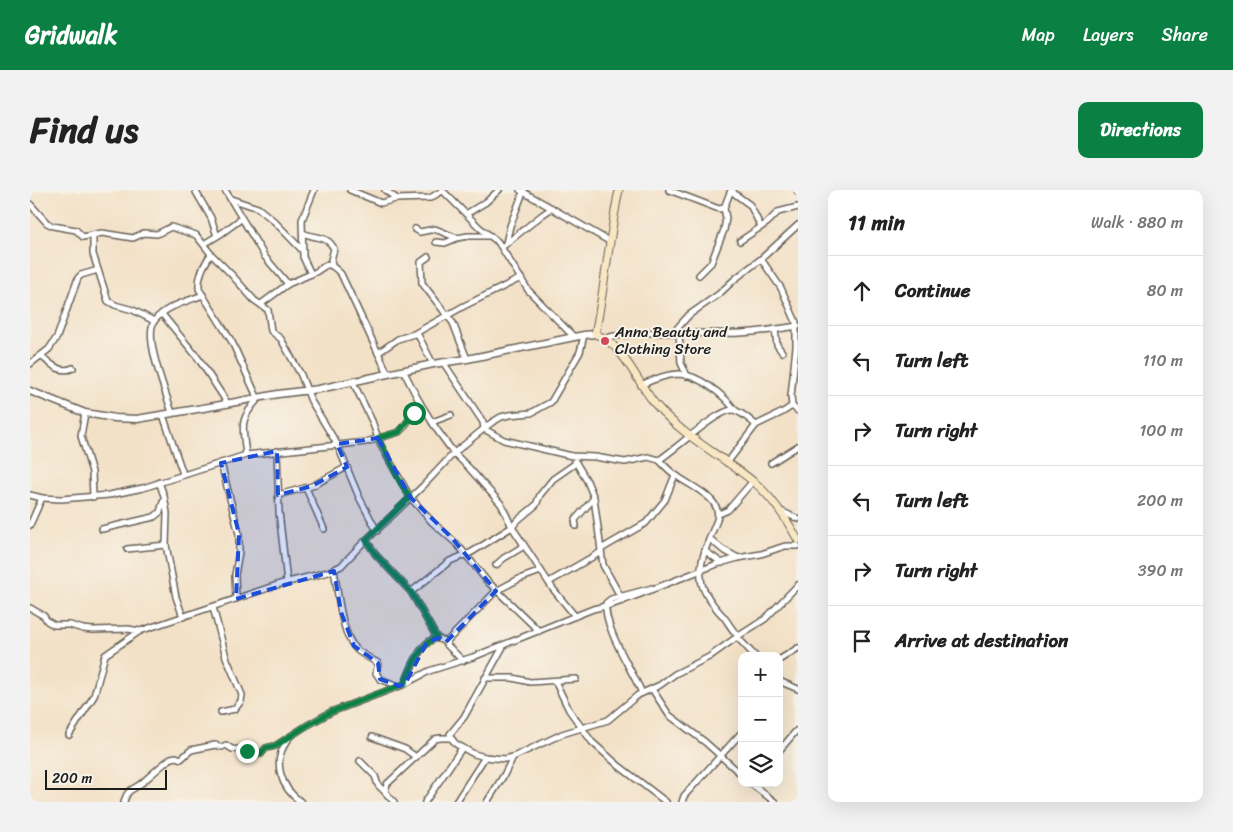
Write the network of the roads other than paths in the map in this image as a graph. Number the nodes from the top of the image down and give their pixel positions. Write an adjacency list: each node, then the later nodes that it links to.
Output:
1 (225, 190): 15 (street)
2 (314, 190): 26 (street)
3 (350, 190): 13 (street)
4 (385, 190): 16 (street)
5 (442, 190): 16 (street); 21 (street)
6 (498, 190): 21 (street)
7 (522, 190): 19 (street); 35 (street)
8 (619, 190): 32 (main road)
9 (669, 190): 14 (street)
10 (685, 190): 14 (street)
11 (731, 190): 20 (street); 24 (street)
12 (196, 192): 28 (street)
13 (366, 193): 16 (street)
14 (680, 194): 20 (street)
15 (231, 199): 22 (street); 36 (street)
16 (397, 199)
17 (30, 204): 27 (street)
18 (798, 207): 24 (street)
19 (552, 208): 32 (street); 35 (street)
20 (724, 208): 43 (street)
21 (466, 214): 29 (street)
22 (241, 219): 28 (street); 45 (street)
23 (798, 225): 39 (street)
24 (761, 227): 31 (street)
25 (415, 229): 30 (street)
26 (303, 233): 36 (street); 40 (street)
27 (93, 235): 34 (street); 41 (street)
28 (217, 236): 34 (street)
29 (490, 236): 30 (street); 35 (street)
30 (457, 238): 33 (street)
31 (740, 240)
32 (609, 241): 57 (main road)
33 (436, 242)
34 (204, 244): 37 (street)
35 (504, 245): 44 (street)
36 (303, 251): 42 (street)
37 (211, 254): 46 (street); 47 (street)
38 (428, 257): 50 (street)
39 (761, 259): 51 (street); 56 (street)
40 (332, 266): 42 (street); 62 (street)
41 (98, 270): 52 (street); 63 (street)
42 (311, 274): 45 (street)
43 (699, 275)
44 (520, 278): 50 (street); 59 (street)
45 (288, 284): 47 (street)
46 (203, 295): 49 (street); 76 (street)
47 (261, 304): 75 (street)
48 (798, 312): 51 (street)
49 (162, 314): 52 (street); 78 (street)
50 (447, 315): 55 (street); 64 (street)
51 (795, 318): 53 (street)
52 (154, 321): 83 (street)
53 (798, 326): 54 (street); 79 (street)
54 (775, 329): 56 (street); 61 (street)
55 (417, 333): 62 (street); 67 (street)
56 (676, 333): 60 (street); 71 (street)
57 (595, 334): 58 (street); 60 (main road)
58 (584, 335): 59 (street); 88 (street)
59 (574, 337): 64 (street)
60 (605, 338): 73 (main road)
61 (782, 352)
62 (378, 354): 70 (street)
63 (41, 356): 66 (street); 68 (street)
64 (467, 359): 65 (street)
65 (443, 362): 67 (street); 88 (street)
66 (30, 364)
67 (433, 364): 69 (street)
68 (73, 368)
69 (404, 370): 70 (street); 77 (street)
70 (388, 374): 72 (street)
71 (687, 376): 73 (street); 80 (street)
72 (353, 382): 75 (street); 90 (street)
73 (641, 385): 89 (main road)
74 (30, 391): 82 (street)
75 (307, 391): 76 (street); 91 (street)
76 (258, 398): 78 (street); 95 (street)
77 (419, 401): 86 (street); 90 (street)
78 (228, 404): 83 (street)
79 (792, 406): 81 (street); 87 (street)
80 (735, 410): 87 (street); 89 (street)
81 (798, 411)
82 (85, 413): 84 (street); 111 (street)
83 (172, 413): 84 (street)
84 (163, 415): 103 (street)
85 (451, 415): 86 (street)
86 (432, 422): 94 (street)
87 (756, 425): 101 (street)
88 (484, 429): 94 (street); 96 (street)
89 (691, 436): 97 (street); 101 (main road)
90 (378, 438): 91 (street); 112 (street)
91 (338, 444): 93 (street); 102 (street)
92 (798, 446): 100 (street)
93 (277, 451): 95 (street); 109 (street)
94 (454, 453): 112 (street); 120 (street)
95 (246, 455): 98 (street)
96 (572, 456): 97 (street); 99 (street)
97 (659, 460): 104 (street)
98 (221, 463): 103 (street); 146 (street)
99 (576, 463): 114 (street); 120 (street)
100 (771, 463)
101 (727, 464): 106 (main road)
102 (347, 467): 107 (street); 123 (street)
103 (183, 474): 105 (street)
104 (675, 475): 116 (street); 131 (street)
105 (159, 482): 110 (street); 111 (street)
106 (753, 482): 115 (main road); 116 (street)
107 (306, 488): 109 (street); 122 (street)
108 (30, 495): 113 (street)
109 (278, 495): 140 (street)
110 (164, 496): 121 (street); 127 (street)
111 (93, 497): 113 (street)
112 (410, 497): 123 (street); 133 (street)
113 (42, 498): 118 (street)
114 (594, 498): 119 (street); 131 (street)
115 (778, 510): 117 (street); 124 (main road)
116 (719, 514): 125 (street)
117 (798, 519)
118 (30, 525)
119 (576, 526)
120 (512, 527): 128 (street); 133 (street)
121 (102, 529)
122 (324, 529)
123 (377, 531): 126 (street)
124 (797, 537)
125 (710, 539): 132 (street); 134 (street)
126 (366, 540): 137 (street); 144 (street)
127 (166, 545): 130 (street); 151 (street)
128 (524, 546): 136 (street); 139 (street)
129 (798, 546): 134 (street)
130 (127, 549)
131 (601, 550): 141 (street); 145 (street)
132 (705, 551): 135 (street); 138 (street)
133 (466, 554): 143 (street); 144 (street)
134 (738, 558): 135 (street)
135 (722, 563): 138 (street)
136 (496, 565)
137 (334, 570): 140 (street); 166 (street)
138 (702, 570): 145 (street); 154 (street)
139 (541, 571): 141 (street); 143 (street)
140 (288, 582): 146 (street)
141 (549, 582): 150 (street)
142 (798, 585): 154 (street)
143 (496, 591): 153 (street); 156 (street)
144 (411, 592): 155 (street)
145 (622, 598): 147 (street)
146 (236, 599): 148 (street)
147 (606, 606): 150 (street); 169 (street)
148 (213, 607): 151 (street); 170 (street)
149 (30, 608): 152 (street)
150 (575, 616): 153 (street)
151 (183, 617): 152 (street)
152 (140, 631): 173 (street)
153 (539, 631): 157 (street)
154 (738, 636): 159 (street); 167 (street)
155 (437, 638): 156 (street); 166 (street)
156 (446, 642): 161 (street)
157 (504, 645): 161 (street); 162 (street)
158 (798, 648): 160 (street)
159 (752, 652)
160 (783, 657)
161 (462, 661): 166 (street)
162 (485, 678): 164 (street); 177 (street)
163 (576, 679): 164 (street)
164 (555, 681): 171 (street)
165 (783, 683): 168 (street)
166 (402, 685): 174 (street)
167 (652, 689): 169 (street); 180 (street)
168 (798, 689)
169 (642, 693): 171 (street)
170 (222, 712)
171 (581, 728): 183 (street); 194 (street)
172 (796, 731): 178 (street)
173 (69, 735)
174 (292, 736): 188 (street); 189 (street)
175 (372, 737): 181 (street)
176 (738, 737): 180 (street)
177 (451, 738): 179 (street); 181 (street)
178 (783, 746)
179 (462, 748): 182 (street); 191 (street)
180 (722, 756): 185 (street); 195 (street)
181 (416, 757): 187 (street)
182 (485, 757): 183 (street); 192 (street)
183 (513, 757): 193 (street)
184 (360, 761): 187 (street)
185 (738, 771)
186 (756, 787): 196 (street)
187 (385, 792): 190 (street)
188 (124, 802)
189 (301, 802)
190 (394, 802)
191 (425, 802)
192 (456, 802)
193 (487, 802)
194 (666, 802)
195 (682, 802)
196 (775, 802)

